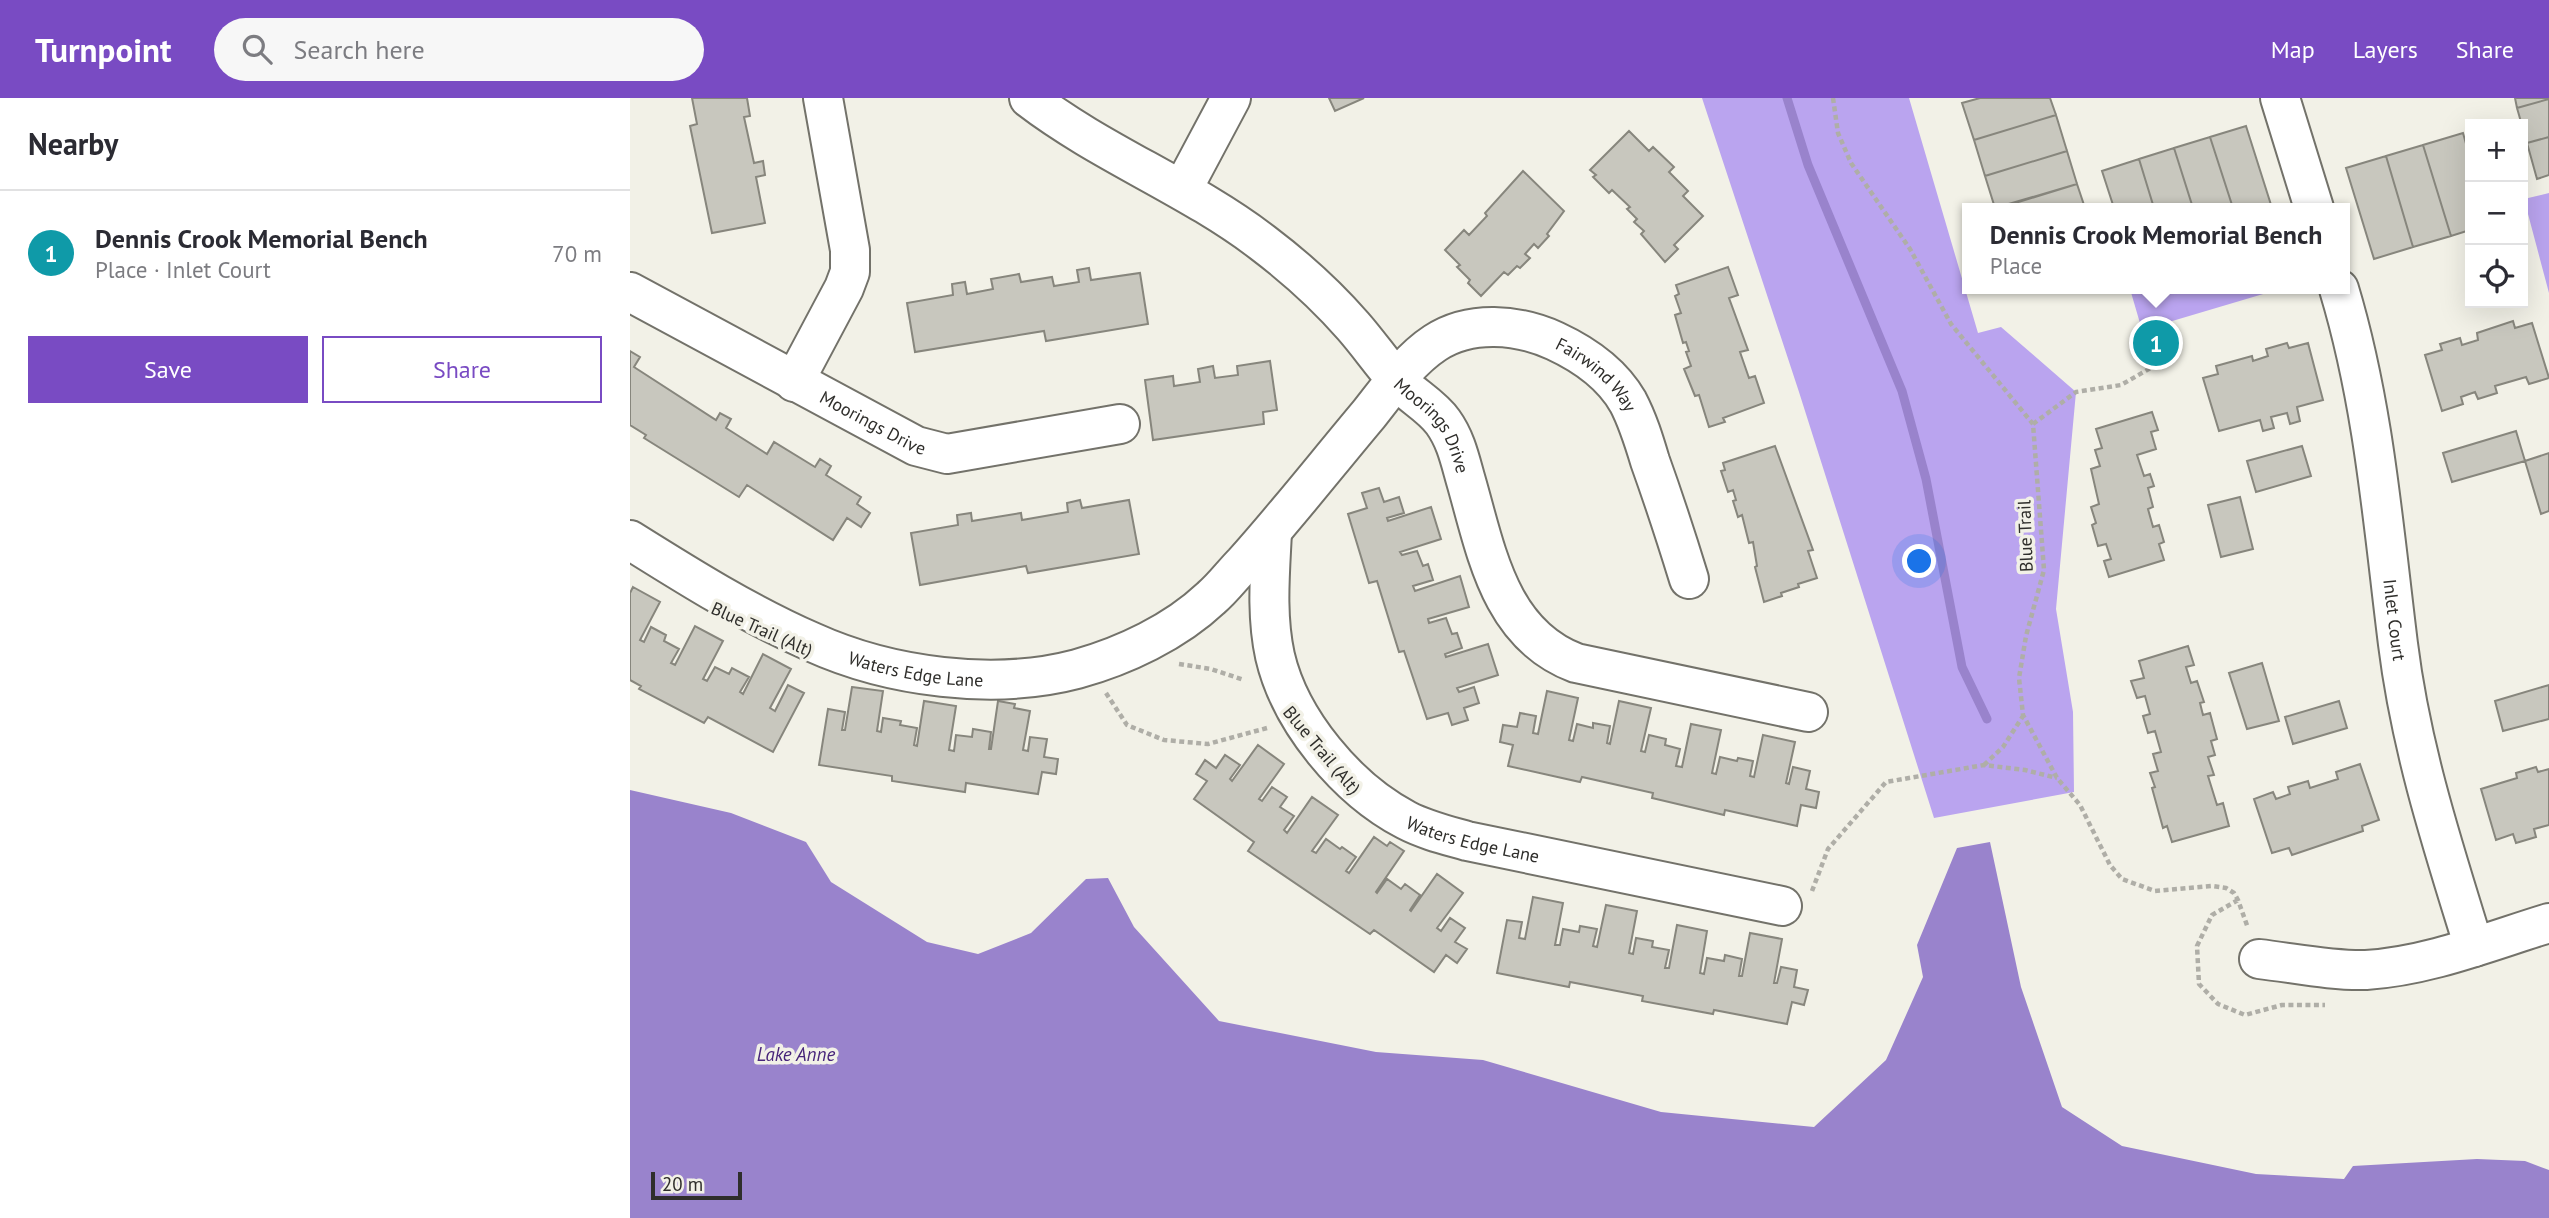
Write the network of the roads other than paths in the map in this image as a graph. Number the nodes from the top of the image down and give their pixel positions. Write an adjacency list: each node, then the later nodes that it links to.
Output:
1 (823, 98): 10 (street)
2 (1029, 98): 5 (street, Moorings Drive)
3 (1231, 98): 5 (street)
4 (2280, 98): 6 (street)
5 (1182, 190): 9 (street, Moorings Drive)
6 (2312, 203)
7 (630, 292): 10 (street, Moorings Drive)
8 (2340, 294): 20 (street, Inlet Court)
9 (1397, 380): 12 (street, Waters Edge Lane); 14 (street, Fairwind Way); 17 (street, Moorings Drive)
10 (794, 382): 11 (street, Moorings Drive)
11 (1120, 424)
12 (1272, 532): 15 (street, Waters Edge Lane); 16 (street, Waters Edge Lane)
13 (630, 541): 15 (street, Waters Edge Lane)
14 (1689, 579)
15 (1211, 599): 16 (street)
16 (1271, 626): 18 (street, Waters Edge Lane)
17 (1808, 712)
18 (1782, 906)
19 (2549, 923): 20 (street)
20 (2474, 947): 21 (street)
21 (2259, 958)

